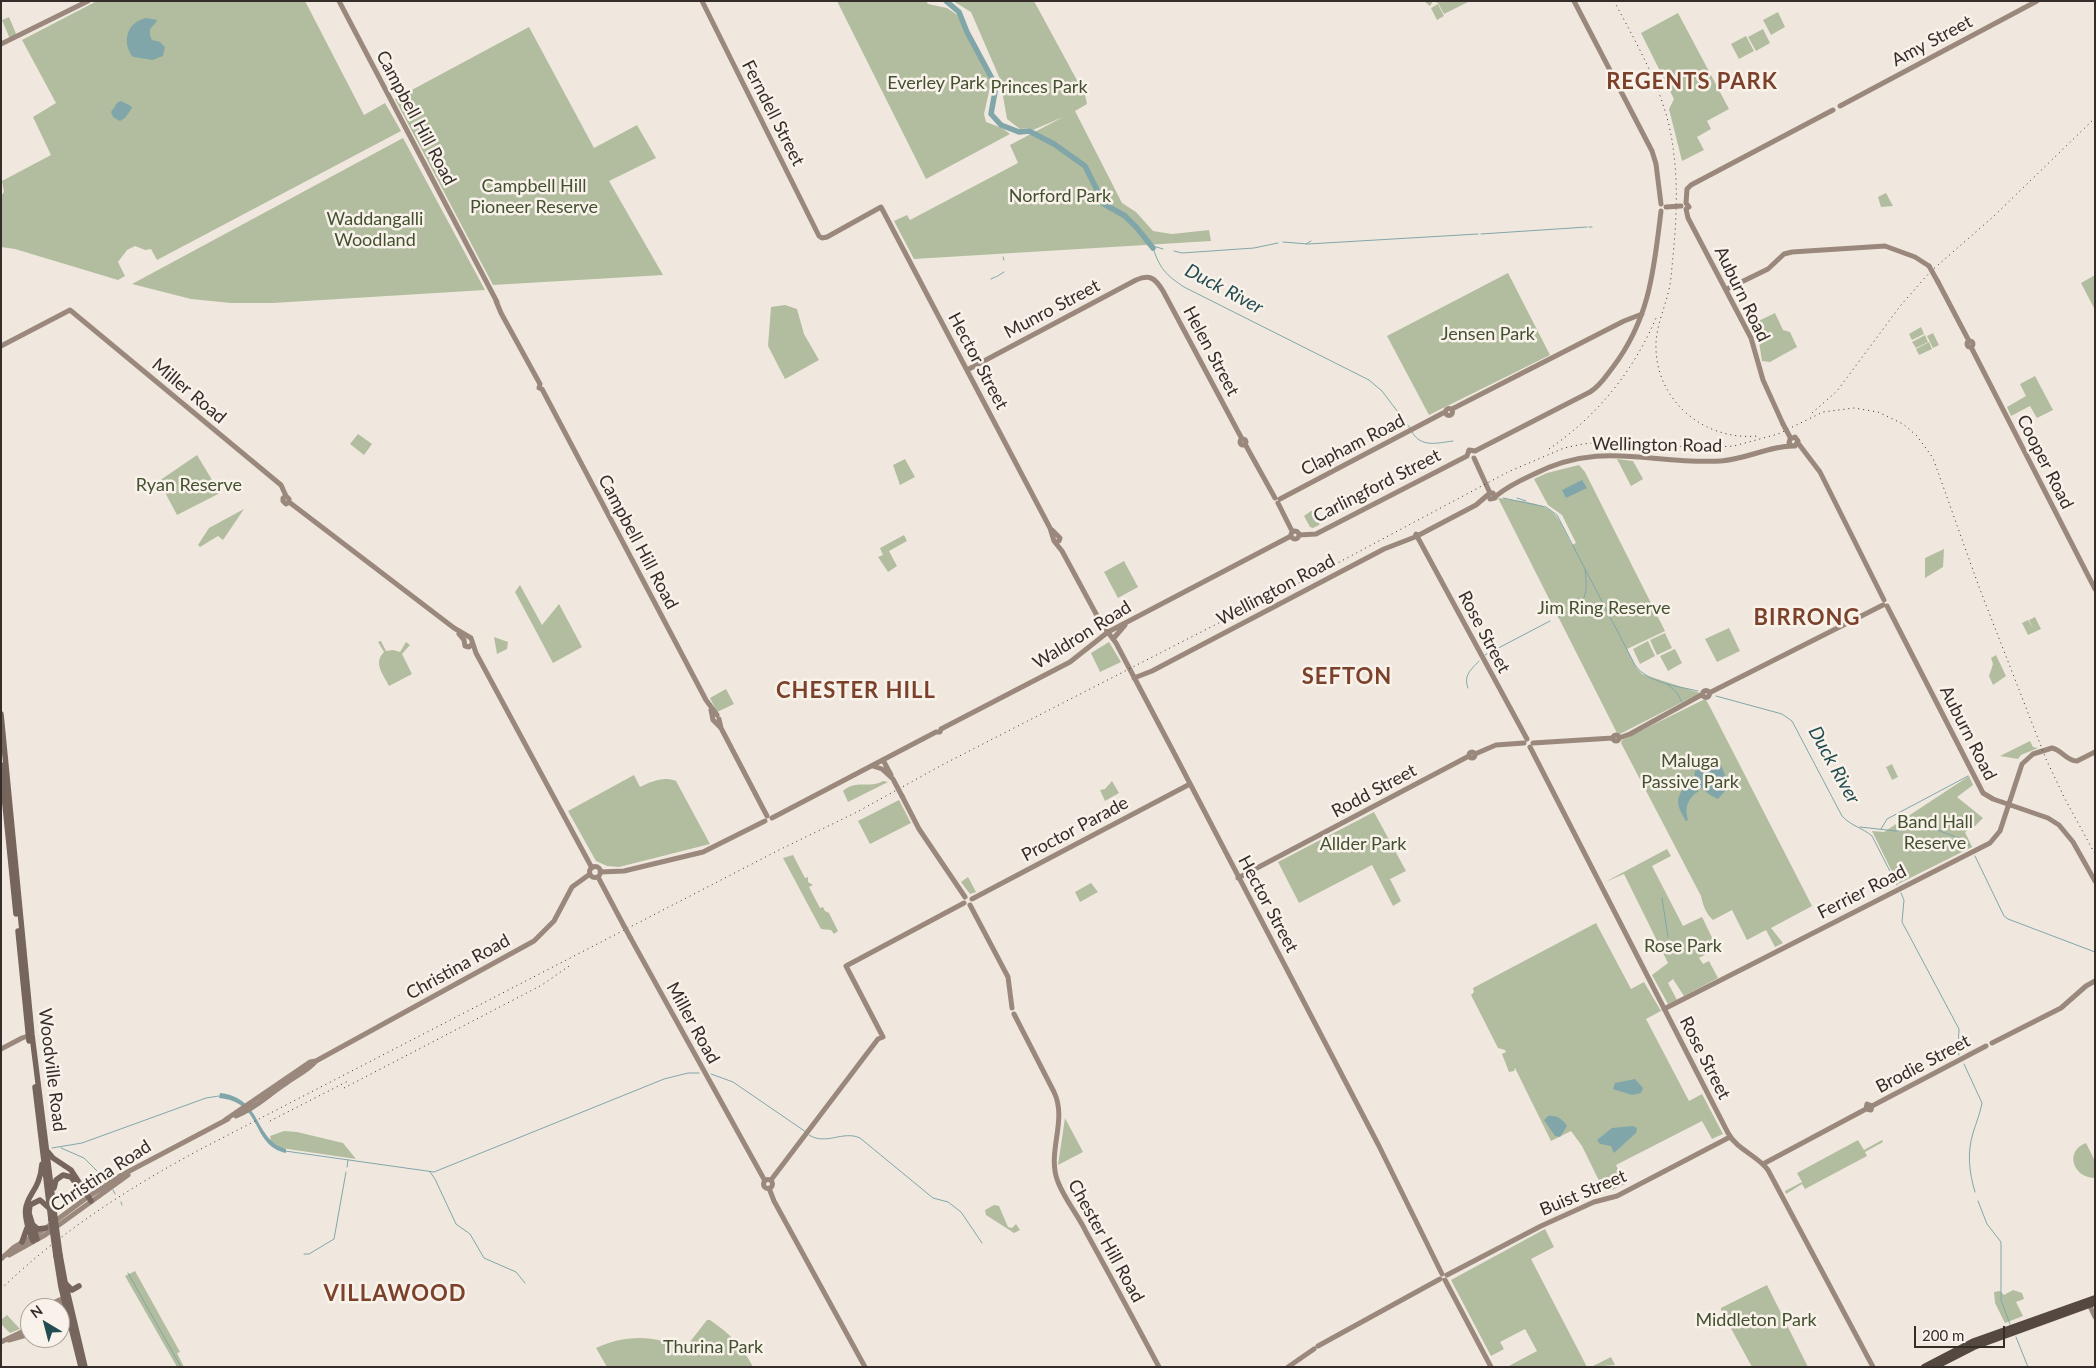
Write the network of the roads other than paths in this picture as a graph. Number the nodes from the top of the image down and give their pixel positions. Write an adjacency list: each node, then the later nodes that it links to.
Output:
1 (88, 1): 6 (street)
2 (339, 1): 41 (street, Campbell Hill Road)
3 (702, 1): 9 (street, Ferndell Street)
4 (1574, 1): 8 (street)
5 (2037, 1): 7 (street, Amy Street)
6 (1, 46)
7 (1684, 206): 8 (street, bridge); 11 (street, Auburn Road)
8 (1663, 207): 12 (street)
9 (881, 208): 14 (street, Hector Street)
10 (1152, 278): 14 (street, Munro Street); 20 (street, Helen Street)
11 (1727, 289): 15 (street, Auburn Road, bridge); 23 (street, Cooper Road, bridge)
12 (1642, 314): 16 (street); 20 (street, Clapham Road)
13 (1, 346): 42 (street, Miller Road)
14 (967, 370): 26 (street, Hector Street)
15 (1792, 440): 19 (street, Wellington Road); 24 (street, Auburn Road)
16 (1475, 451): 17 (street, Carlingford Street); 18 (street)
17 (1467, 456): 18 (street); 21 (street, Carlingford Street)
18 (1474, 458): 19 (street)
19 (1492, 495): 22 (street, Wellington Road)
20 (1277, 499): 21 (street, Helen Street)
21 (1292, 533): 25 (street, Waldron Road)
22 (1417, 537): 28 (street, Wellington Road); 32 (street, Rose Street)
23 (2095, 589)
24 (1885, 603): 33 (street); 40 (street, Auburn Road)
25 (1131, 620): 26 (street, Waldron Road); 27 (street)
26 (1108, 632): 27 (street, Hector Street); 35 (street, Waldron Road)
27 (1114, 639): 29 (street, Hector Street)
28 (1152, 671): 29 (street, Wellington Road); 30 (street, Wellington Road)
29 (1134, 678): 30 (street, Hector Street)
30 (1138, 686): 39 (street, Hector Street)
31 (1, 714): 52 (main road, Woodville Road)
32 (1526, 741): 33 (street); 45 (street, Rodd Street)
33 (1532, 745): 51 (street, Rose Street)
34 (2095, 752): 40 (street, Ferrier Road)
35 (883, 760): 37 (street, Waldron Road); 38 (street)
36 (1, 765): 52 (main road, Woodville Road)
37 (872, 766): 38 (street); 41 (street, Waldron Road)
38 (894, 780): 47 (street, bridge)
39 (1190, 784): 45 (street, Hector Street); 48 (street, Proctor Parade)
40 (2009, 804): 46 (street, Auburn Road); 51 (street, Ferrier Road)
41 (768, 818): 44 (street, Waldron Road)
42 (592, 868): 43 (street); 44 (street)
43 (590, 874): 44 (street); 59 (street, Christina Road)
44 (599, 874): 57 (street, Miller Road, bridge)
45 (1238, 878): 68 (street, Hector Street)
46 (2095, 881)
47 (965, 897): 48 (street); 49 (street)
48 (971, 902): 49 (street); 83 (street, Chester Hill Road)
49 (964, 903): 57 (street)
50 (2095, 981): 56 (street, Brodie Street)
51 (1664, 1009): 54 (street, Rose Street)
52 (30, 1036): 53 (street); 55 (main road, Woodville Road)
53 (1, 1049)
54 (1730, 1137): 56 (street, Rose Street); 68 (street, Buist Street)
55 (45, 1149): 58 (main road, Woodville Road); 59 (main road); 60 (main road, Woodville Road); 62 (main road)
56 (1762, 1164): 86 (street, Rose Street)
57 (768, 1181): 82 (street)
58 (53, 1196): 59 (main road); 61 (main road, Woodville Road)
59 (88, 1200): 63 (street, Christina Road); 64 (street)
60 (50, 1209): 61 (main road, Woodville Road); 62 (main road)
61 (53, 1219): 66 (main road, Woodville Road, bridge)
62 (29, 1225): 63 (main road); 64 (main road); 65 (main road)
63 (46, 1228): 64 (street, Christina Road)
64 (34, 1238): 65 (street); 67 (street)
65 (22, 1242): 67 (street)
66 (58, 1255): 69 (main road, Woodville Road); 71 (main road, Woodville Road)
67 (2, 1258)
68 (1444, 1277): 84 (street, Buist Street); 85 (street, Hector Street)
69 (65, 1282): 70 (main road); 71 (main road, Woodville Road)
70 (79, 1286)
71 (66, 1298)
72 (2095, 1298): 73 (highway)
73 (2091, 1304): 76 (street); 87 (highway); 88 (highway)
74 (70, 1313): 81 (main road, Woodville Road)
75 (70, 1316): 80 (main road, Woodville Road)
76 (2094, 1316)
77 (20, 1333): 79 (street)
78 (20, 1337): 79 (street)
79 (1, 1342)
80 (81, 1367)
81 (85, 1367)
82 (865, 1367)
83 (1158, 1367)
84 (1288, 1367)
85 (1491, 1367)
86 (1874, 1367)
87 (1924, 1367)
88 (1935, 1367)

